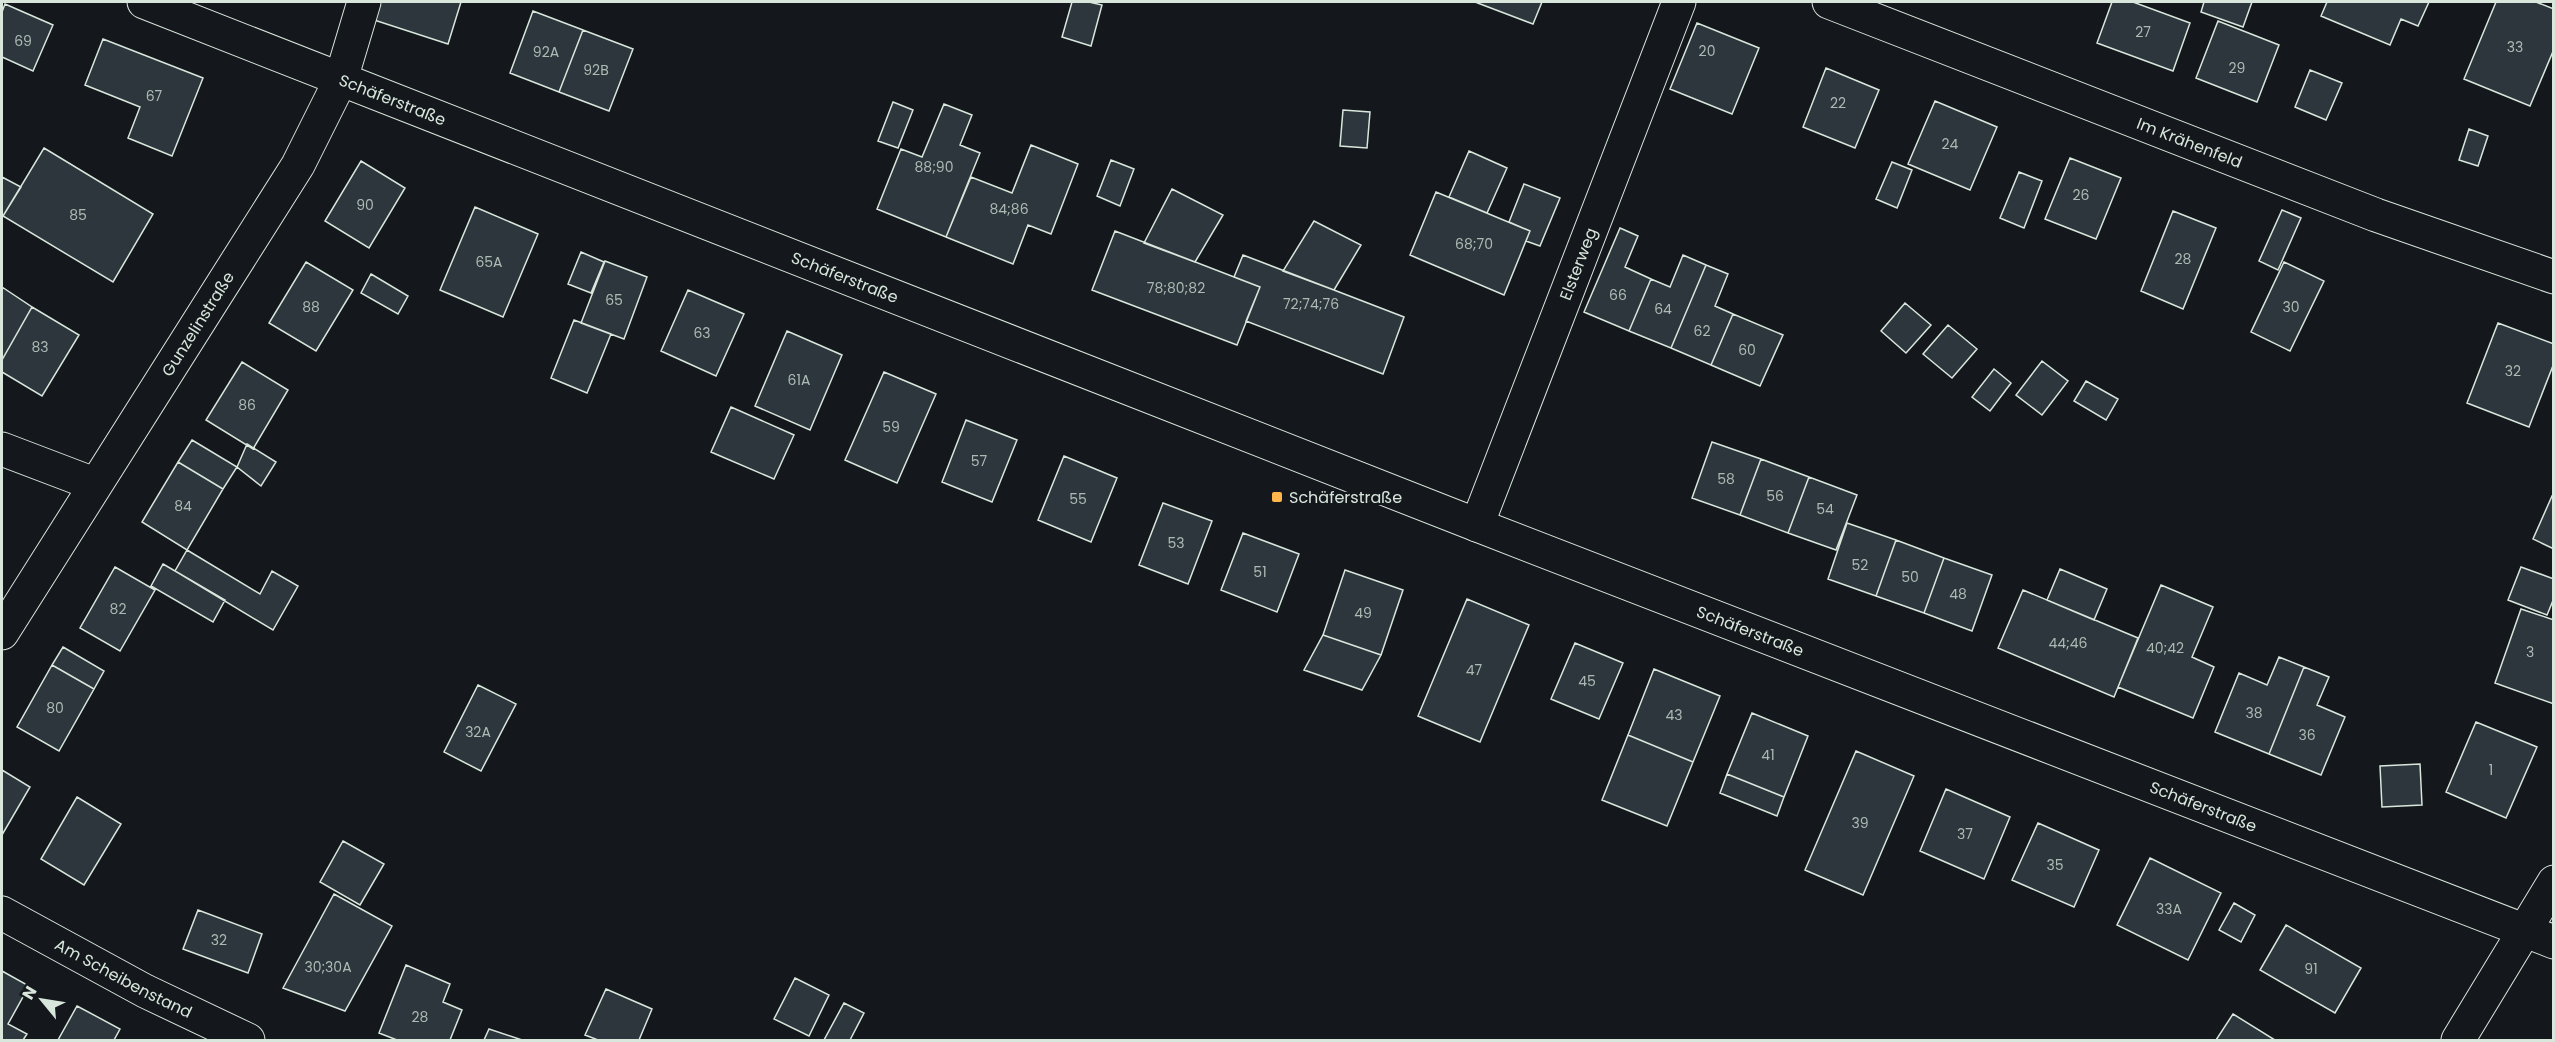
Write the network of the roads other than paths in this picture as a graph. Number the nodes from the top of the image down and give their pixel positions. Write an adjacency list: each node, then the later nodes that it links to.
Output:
1 (144, 2): 5 (street, Schäferstraße)
2 (364, 2): 5 (street, Gunzelinstraße)
3 (1679, 2): 9 (street, Elsterweg)
4 (1829, 2): 6 (street, Im Krähenfeld)
5 (341, 79): 8 (street, Gunzelinstraße); 9 (street, Schäferstraße)
6 (2553, 277)
7 (2, 449): 8 (street)
8 (94, 484): 10 (street, Gunzelinstraße)
9 (1477, 525): 13 (street, Schäferstraße)
10 (2, 633)
11 (2553, 882): 13 (street)
12 (2, 913): 14 (street, Am Scheibenstand)
13 (2539, 936): 15 (street)
14 (248, 1041)
15 (2458, 1041)

